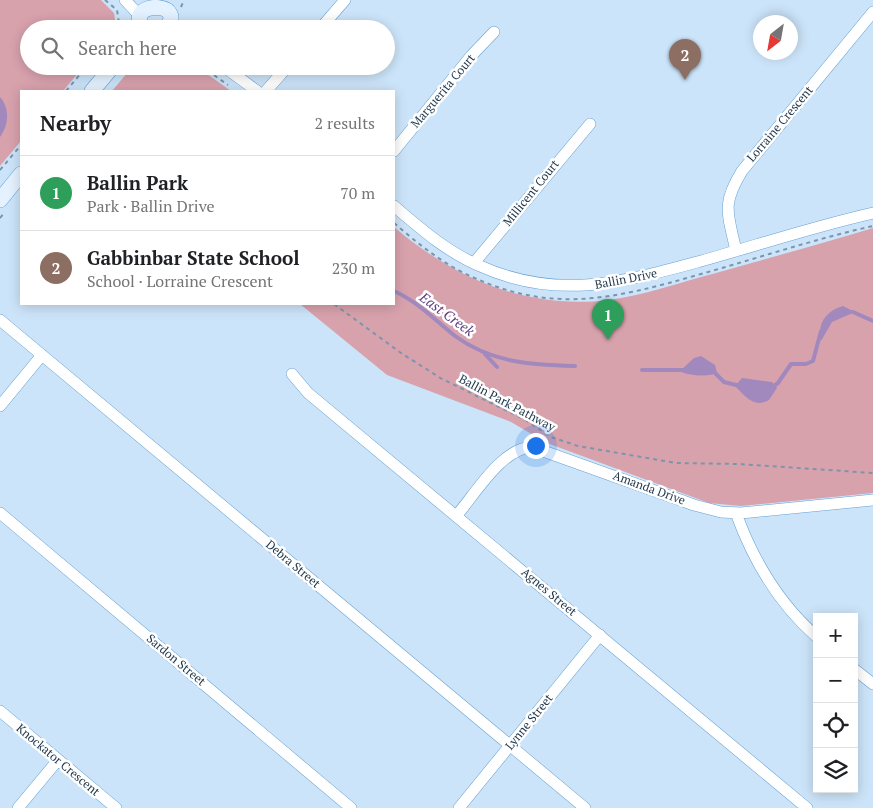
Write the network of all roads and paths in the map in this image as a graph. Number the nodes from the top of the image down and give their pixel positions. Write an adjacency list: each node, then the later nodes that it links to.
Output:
1 (105, 0): 7 (path)
2 (126, 0): 8 (street)
3 (345, 0): 10 (street)
4 (152, 1): 6 (main road); 9 (main road)
5 (873, 12): 30 (street, Lorraine Crescent)
6 (172, 18)
7 (130, 20)
8 (134, 20)
9 (137, 20)
10 (328, 20)
11 (494, 32): 24 (street, Marguerita Court)
12 (79, 75): 18 (path)
13 (105, 75): 19 (main road)
14 (213, 75): 17 (path)
15 (235, 75): 20 (street)
16 (280, 75): 21 (street)
17 (231, 88)
18 (67, 90)
19 (93, 90)
20 (256, 90)
21 (267, 90)
22 (590, 124): 31 (street, Millicent Court)
23 (20, 146): 25 (path)
24 (395, 150)
25 (0, 170)
26 (20, 175): 27 (main road)
27 (0, 200)
28 (395, 207): 31 (street, Ballin Drive)
29 (873, 213): 30 (street, Ballin Drive)
30 (736, 251): 31 (street, Ballin Drive)
31 (474, 263)
32 (335, 305): 37 (path, Ballin Park Pathway)
33 (0, 320): 34 (street, Debra Street)
34 (42, 355): 36 (street); 47 (street, Debra Street)
35 (292, 374): 41 (street, Agnes Street)
36 (0, 406)
37 (873, 473)
38 (873, 500): 40 (street, Amanda Drive)
39 (0, 513): 51 (street, Sardon Street)
40 (736, 513): 41 (street, Amanda Drive); 42 (street)
41 (457, 515): 43 (street, Agnes Street)
42 (813, 633)
43 (600, 635): 47 (street, Lynne Street); 54 (street, Agnes Street)
44 (858, 672): 45 (street)
45 (873, 684)
46 (0, 711): 48 (street, Knockator Crescent)
47 (510, 745): 52 (street, Lynne Street); 53 (street, Debra Street)
48 (58, 760): 49 (street); 50 (street, Knockator Crescent)
49 (18, 808)
50 (116, 808)
51 (351, 808)
52 (459, 808)
53 (585, 808)
54 (807, 808)

